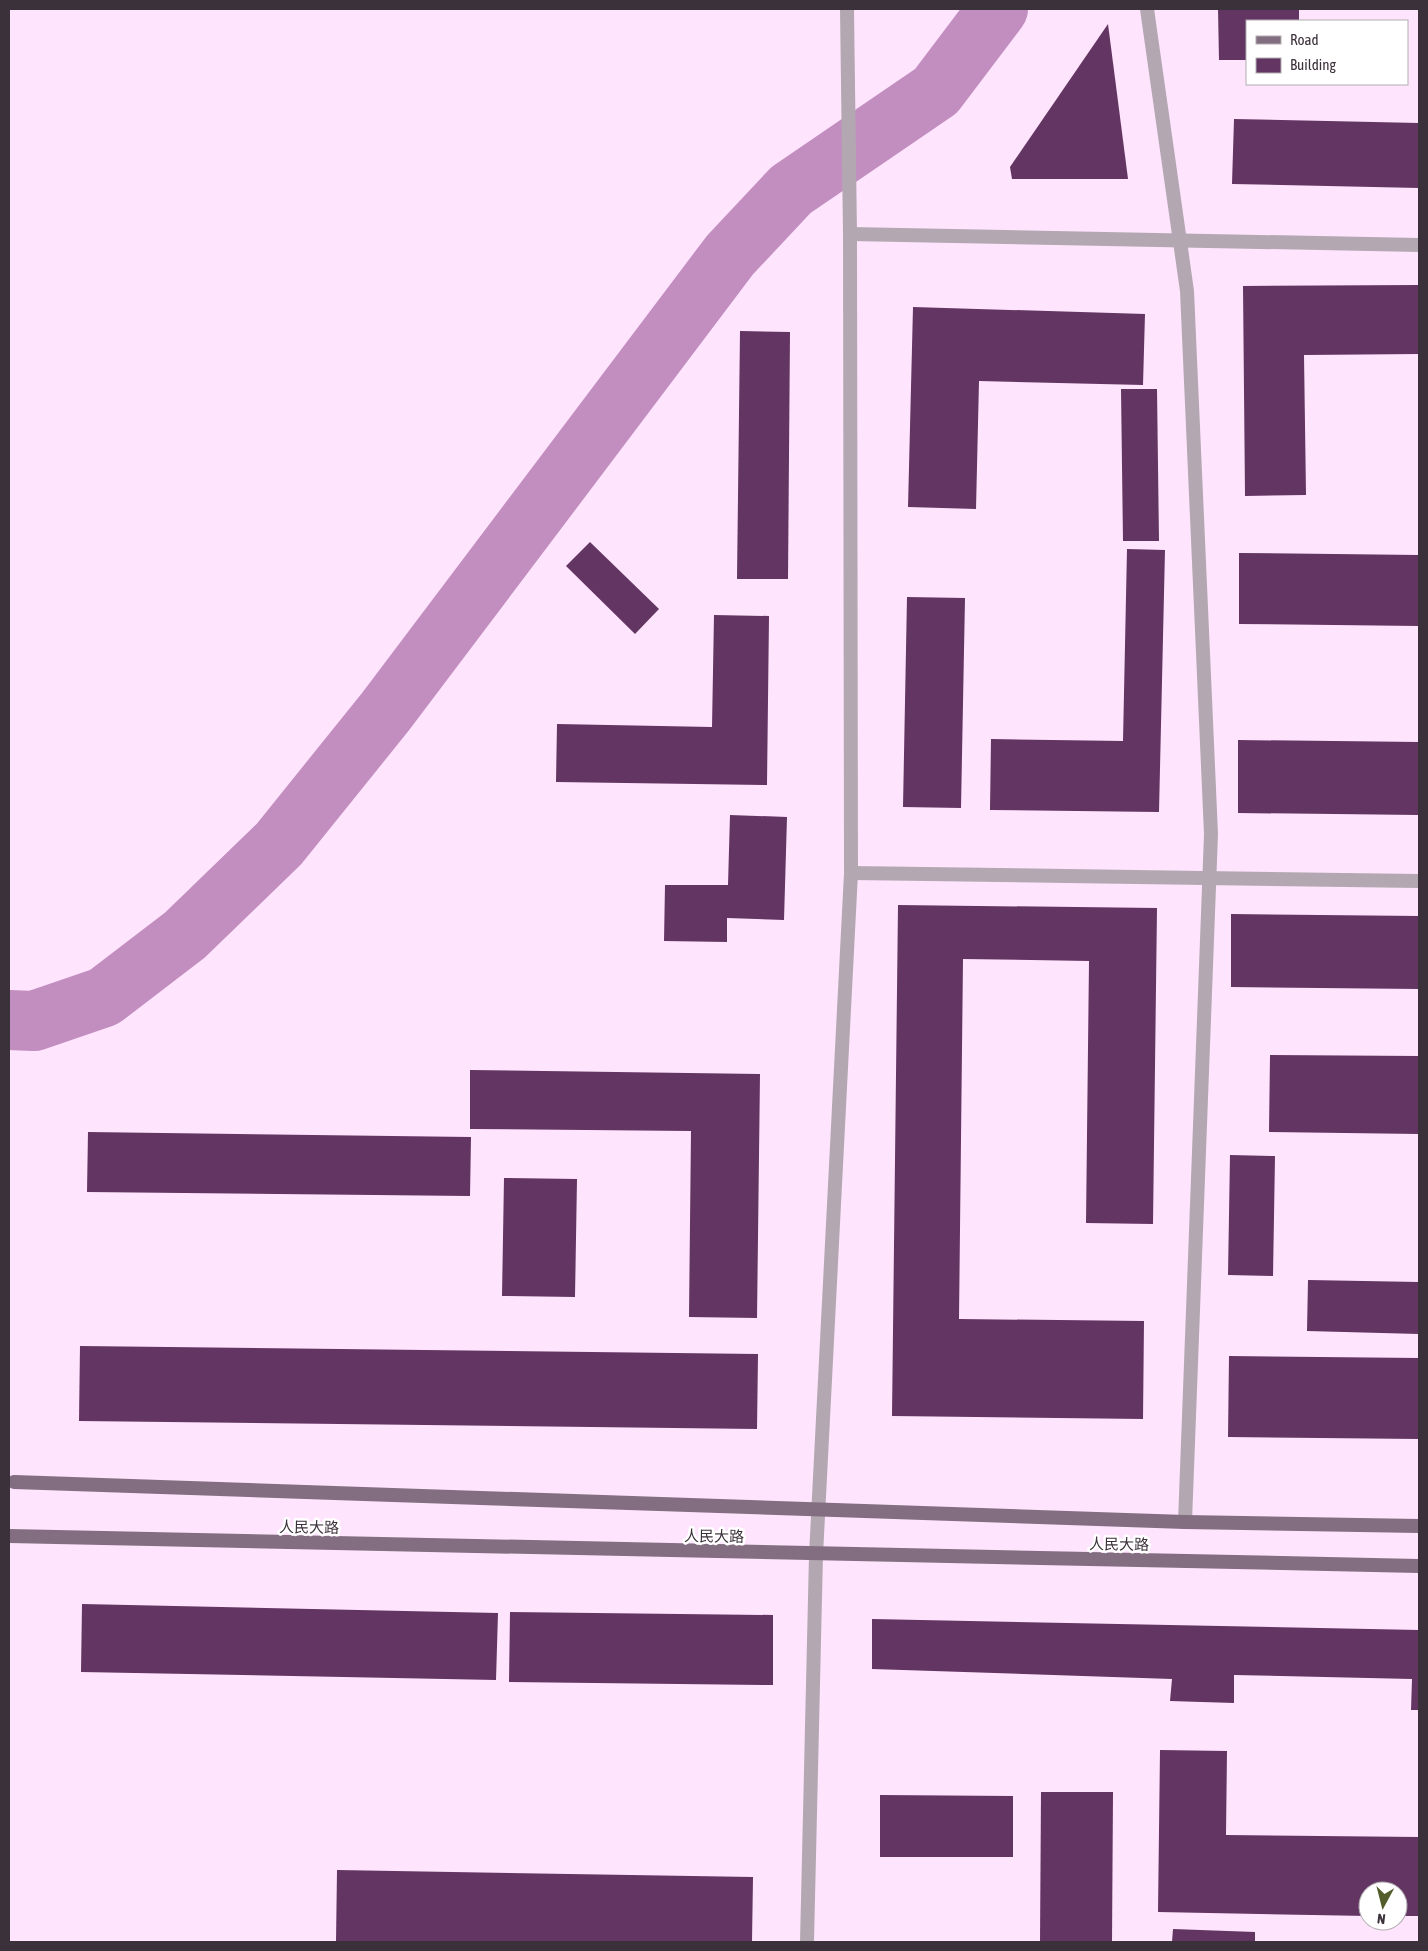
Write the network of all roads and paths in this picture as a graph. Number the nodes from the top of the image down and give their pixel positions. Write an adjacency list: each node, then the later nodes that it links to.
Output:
1 (847, 9): 3 (street)
2 (1148, 9): 4 (street)
3 (850, 234): 4 (street); 6 (street)
4 (1180, 240): 5 (street); 7 (street)
5 (1419, 245)
6 (851, 873): 7 (street); 10 (street)
7 (1210, 878): 8 (street); 11 (street)
8 (1419, 881)
9 (14, 1482): 10 (main road, 人民大路)
10 (817, 1510): 11 (main road, 人民大路); 14 (street)
11 (1184, 1522): 12 (main road, 人民大路)
12 (1419, 1526)
13 (9, 1536): 14 (main road, 人民大路)
14 (816, 1554): 15 (main road, 人民大路); 16 (street)
15 (1419, 1566)
16 (807, 1942)

